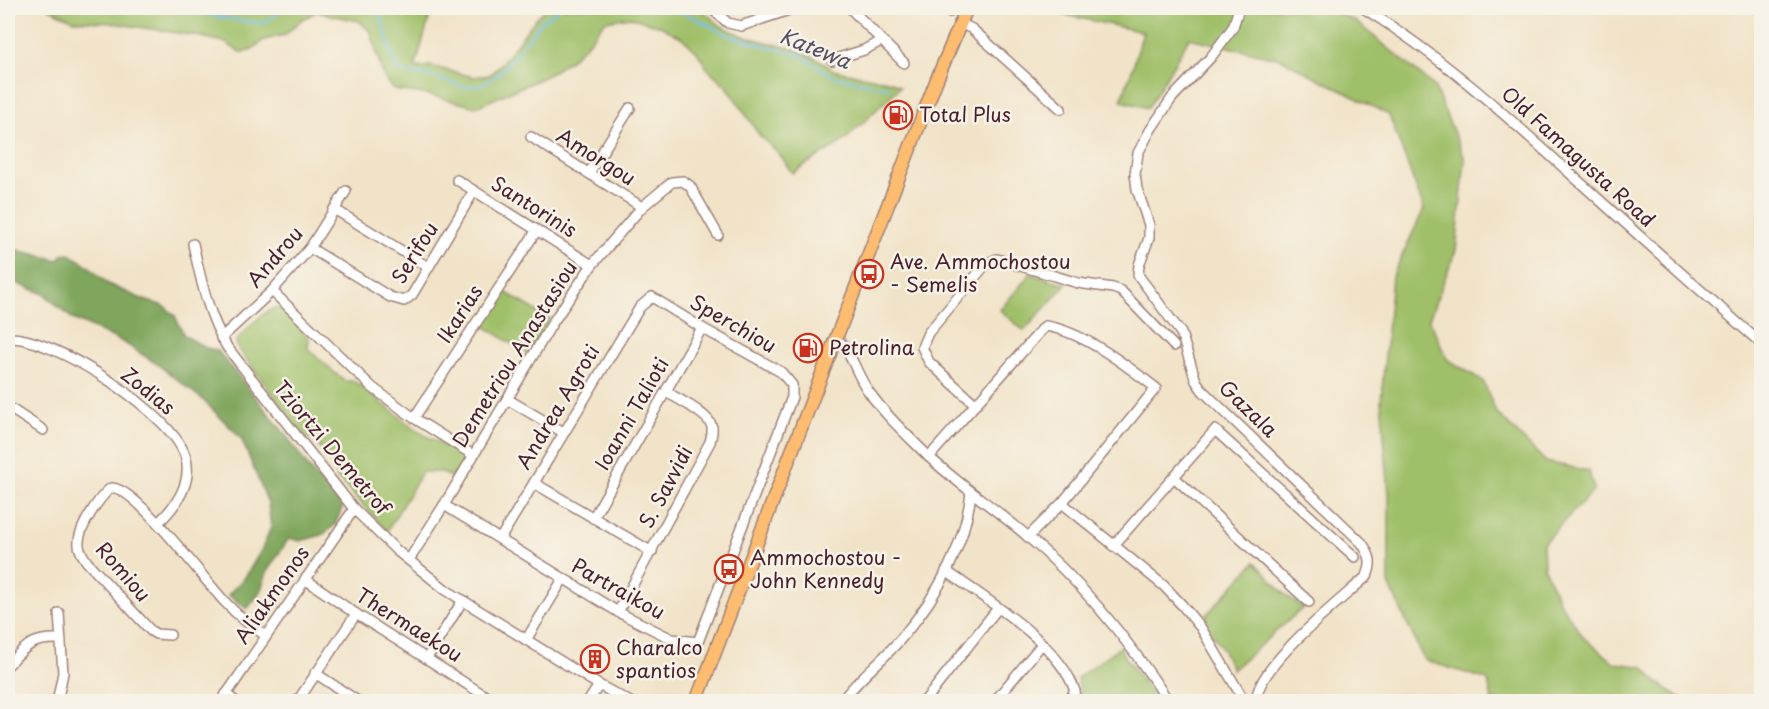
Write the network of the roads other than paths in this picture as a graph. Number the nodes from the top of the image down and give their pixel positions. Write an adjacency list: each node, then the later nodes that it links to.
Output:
1 (711, 8): 2 (street)
2 (795, 8)
3 (850, 8): 8 (street)
4 (967, 8): 7 (main road)
5 (1239, 8): 77 (street, Gazala)
6 (1363, 8): 32 (street, Old Famagusta Road)
7 (960, 23): 12 (street); 31 (main road)
8 (881, 41): 9 (street); 10 (street)
9 (832, 60)
10 (904, 63)
11 (630, 108): 14 (street)
12 (1060, 109)
13 (531, 137): 14 (street, Amorgou)
14 (589, 173): 18 (street, Amorgou)
15 (457, 180): 17 (street, Santorinis)
16 (345, 191): 19 (street, Androu)
17 (474, 191): 20 (street, Santorinis); 25 (street, Serifou)
18 (642, 207): 21 (street, Demetriou Anastasiou); 24 (street, Demetriou Anastasiou)
19 (334, 209): 23 (street, Androu); 25 (street)
20 (537, 230): 24 (street, Santorinis); 39 (street, Ikarias)
21 (718, 235)
22 (194, 244): 30 (street, Tziortzi Demetrof)
23 (310, 248): 25 (street, Serifou); 26 (street, Androu)
24 (592, 265): 36 (street, Demetriou Anastasiou)
25 (428, 267)
26 (272, 291): 30 (street, Androu); 39 (street)
27 (652, 297): 28 (street, Sperchiou); 41 (street, Andrea Agroti)
28 (702, 328): 34 (street, Sperchiou); 35 (street, Ioanni Talioti)
29 (8, 338): 51 (street, Zodias)
30 (221, 338): 49 (street, Tziortzi Demetrof)
31 (836, 338): 43 (street); 85 (main road)
32 (1761, 344)
33 (1174, 346): 37 (street)
34 (792, 385): 64 (street, Partraikou)
35 (666, 392): 50 (street, Ioanni Talioti); 55 (street, S. Savvidi)
36 (507, 399): 41 (street); 42 (street, Demetriou Anastasiou)
37 (975, 404): 43 (street); 47 (street)
38 (8, 407): 40 (street)
39 (414, 418): 42 (street)
40 (43, 430)
41 (563, 432): 45 (street, Andrea Agroti)
42 (473, 455): 48 (street, Demetriou Anastasiou)
43 (929, 457): 46 (street)
44 (1174, 477): 54 (street); 56 (street); 62 (street)
45 (534, 483): 50 (street); 53 (street, Andrea Agroti)
46 (971, 492): 52 (street); 58 (street)
47 (1062, 503): 52 (street); 54 (street)
48 (444, 505): 53 (street, Partraikou); 57 (street, Demetriou Anastasiou)
49 (354, 509): 57 (street, Tziortzi Demetrof); 59 (street, Aliakmonos)
50 (593, 518): 55 (street)
51 (158, 523): 67 (street, Romiou); 68 (street)
52 (1028, 537): 90 (street)
53 (500, 539): 60 (street, Partraikou)
54 (1113, 546): 91 (street)
55 (652, 552): 64 (street, S. Savvidi)
56 (1355, 557)
57 (409, 560): 61 (street, Tziortzi Demetrof)
58 (946, 571): 63 (street); 86 (street)
59 (305, 579): 66 (street, Thermaekou); 68 (street, Aliakmonos)
60 (562, 579): 64 (street, Partraikou); 70 (street)
61 (463, 600): 70 (street, Tziortzi Demetrof); 72 (street)
62 (1310, 602)
63 (998, 608): 71 (street); 87 (street)
64 (618, 612)
65 (59, 613): 69 (street)
66 (356, 614): 72 (street, Thermaekou); 74 (street)
67 (170, 634)
68 (265, 635): 76 (street, Aliakmonos)
69 (60, 639): 73 (street); 78 (street)
70 (526, 640): 75 (street, Tziortzi Demetrof)
71 (1042, 644): 88 (street); 89 (street)
72 (427, 658): 82 (street, Thermaekou)
73 (8, 665)
74 (315, 674): 80 (street); 81 (street)
75 (599, 684): 83 (street); 84 (street, Tziortzi Demetrof)
76 (223, 698): 79 (street)
77 (1259, 699)
78 (57, 702)
79 (236, 702)
80 (297, 702)
81 (359, 702)
82 (495, 702)
83 (588, 702)
84 (630, 702)
85 (696, 702)
86 (841, 702)
87 (924, 702)
88 (994, 702)
89 (1068, 702)
90 (1169, 702)
91 (1245, 702)

